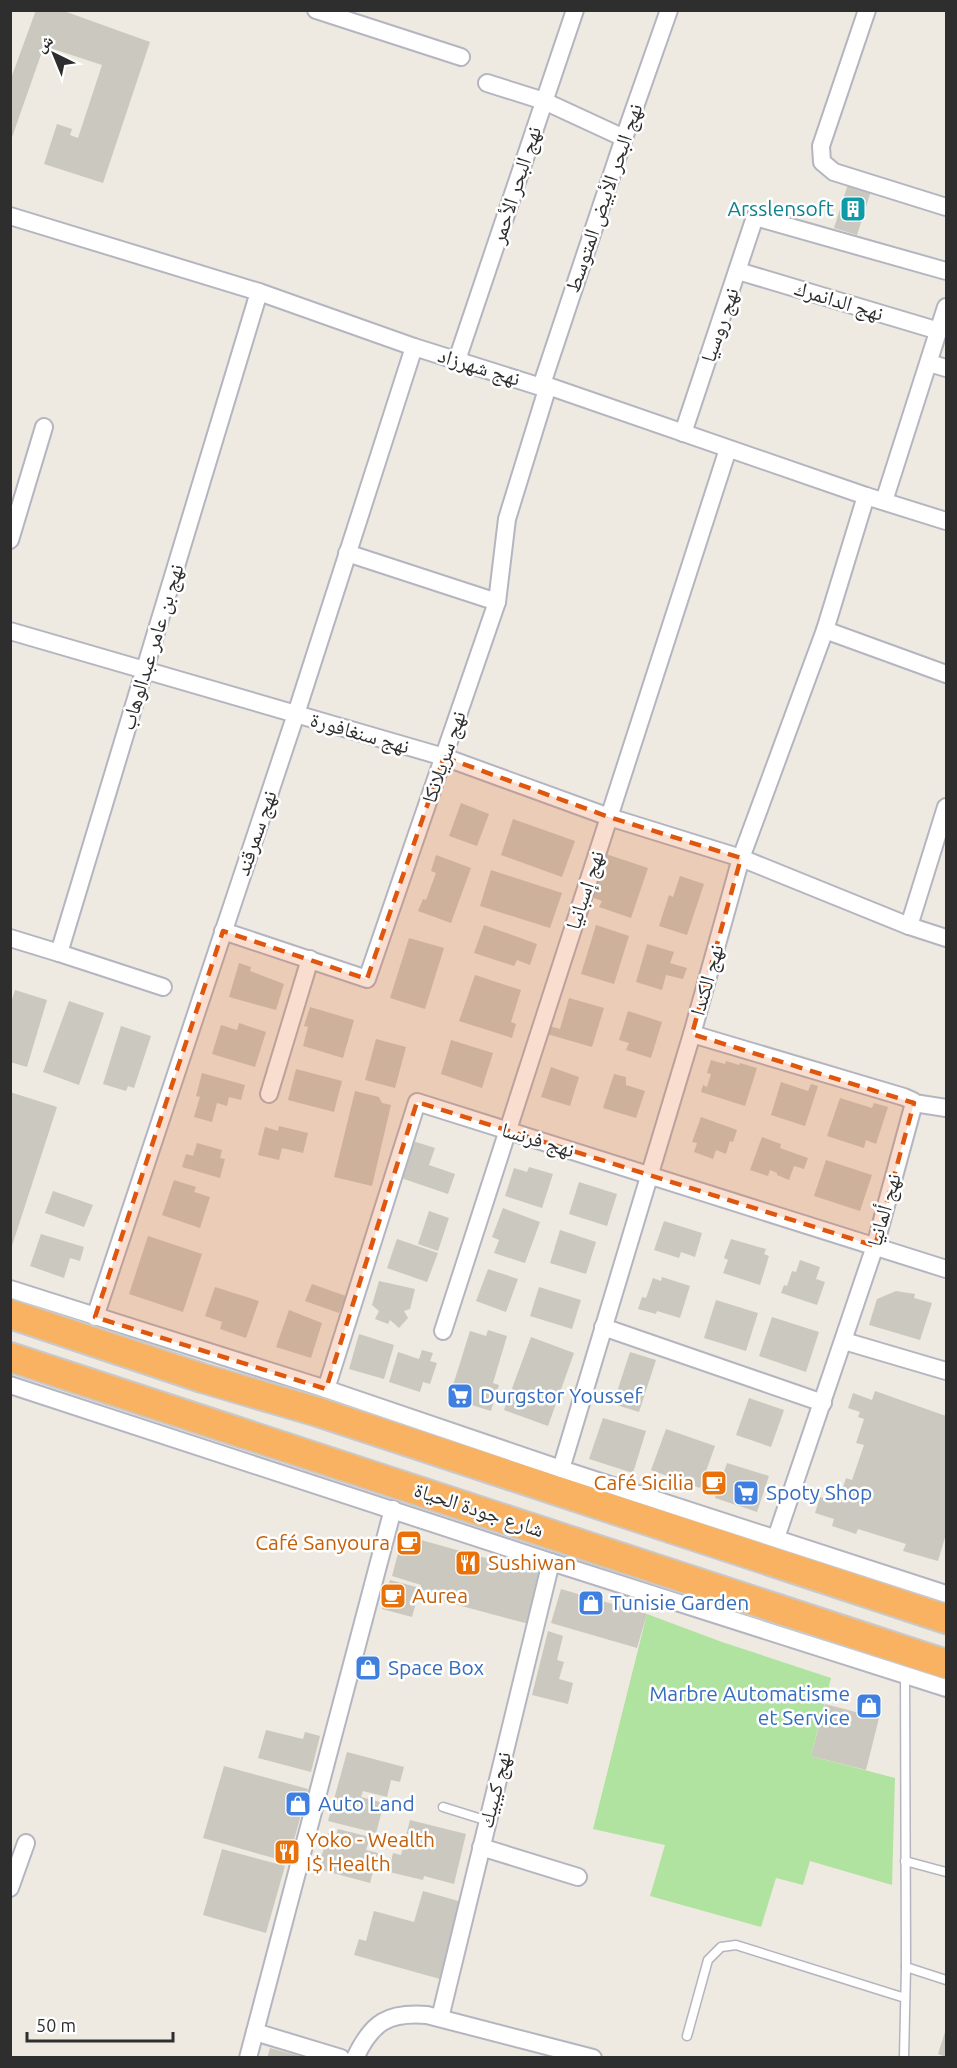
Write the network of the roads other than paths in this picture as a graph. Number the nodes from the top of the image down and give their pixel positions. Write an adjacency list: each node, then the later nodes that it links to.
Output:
1 (316, 10): 5 (street)
2 (575, 10): 7 (street, نهج البحر الأحمر)
3 (669, 10): 8 (street, نهج البحر الأبيض المتوسط)
4 (867, 10): 9 (street)
5 (461, 57)
6 (487, 83): 7 (street)
7 (543, 101): 8 (street); 17 (street, نهج البحر الأحمر)
8 (624, 138): 20 (street, نهج البحر الأبيض المتوسط)
9 (946, 207)
10 (10, 216): 13 (street, نهج شهرزاد)
11 (738, 271): 12 (street, نهج روسيا); 15 (street, نهج الدانمرك); 22 (street, نهج روسيا)
12 (946, 271)
13 (259, 292): 16 (street, نهج شهرزاد); 32 (street, نهج بن عامر عبدالوهاب)
14 (946, 307): 15 (street)
15 (939, 331): 18 (street)
16 (414, 347): 17 (street, نهج شهرزاد); 28 (street, نهج سمرقند)
17 (457, 360): 20 (street, نهج شهرزاد)
18 (929, 363): 19 (street); 25 (street)
19 (946, 369)
20 (544, 386): 22 (street, نهج شهرزاد); 29 (street, نهج سريلانكا)
21 (44, 427): 27 (street)
22 (683, 433): 23 (street, نهج شهرزاد)
23 (728, 449): 24 (street, نهج شهرزاد); 37 (street, نهج إسبانيا)
24 (866, 496): 25 (street, نهج شهرزاد); 30 (street, نهج الكندا)
25 (885, 501): 26 (street, نهج شهرزاد)
26 (946, 521)
27 (10, 540)
28 (348, 553): 29 (street); 34 (street, نهج سمرقند)
29 (497, 602): 35 (street, نهج سريلانكا)
30 (825, 630): 33 (street); 38 (street, نهج الكندا)
31 (10, 631): 32 (street, نهج سنغافورة)
32 (144, 671): 34 (street, نهج سنغافورة); 43 (street, نهج بن عامر عبدالوهاب)
33 (946, 674)
34 (296, 714): 35 (street, نهج سنغافورة); 40 (street, نهج سمرقند)
35 (444, 757): 37 (street, نهج سنغافورة); 44 (street, نهج سريلانكا)
36 (946, 807): 39 (street)
37 (609, 817): 38 (street, نهج سنغافورة); 50 (street, نهج إسبانيا)
38 (741, 858): 39 (street, نهج سنغافورة); 46 (street, نهج الكندا)
39 (909, 926): 42 (street, نهج سنغافورة)
40 (223, 931): 44 (street, نهج سريلانكا); 56 (street, نهج سمرقند)
41 (10, 938): 43 (street)
42 (946, 938)
43 (59, 952): 45 (street)
44 (310, 959): 47 (street)
45 (163, 987)
46 (692, 1034): 48 (street); 51 (street, نهج الكندا)
47 (269, 1094)
48 (914, 1103): 49 (street); 52 (street, نهج ألمانيا)
49 (946, 1108)
50 (508, 1131): 51 (street, نهج فرنسا); 58 (street, نهج إسبانيا); 63 (street, نهج فرنسا)
51 (649, 1175): 52 (street, نهج فرنسا); 57 (street, نهج الكندا)
52 (875, 1246): 53 (street, نهج فرنسا); 59 (street, نهج ألمانيا)
53 (946, 1269)
54 (10, 1289): 56 (street)
55 (10, 1314): 70 (highway, شارع جودة الحياة)
56 (95, 1317): 63 (street)
57 (603, 1327): 64 (street); 65 (street, نهج الكندا)
58 (443, 1331)
59 (844, 1341): 61 (street); 64 (street, نهج ألمانيا)
60 (10, 1357): 71 (highway, شارع جودة الحياة)
61 (946, 1371)
62 (10, 1385): 66 (street)
63 (326, 1389): 65 (street)
64 (823, 1403): 67 (street, نهج ألمانيا)
65 (561, 1469): 67 (street)
66 (393, 1509): 68 (street); 86 (street)
67 (776, 1538): 69 (street)
68 (551, 1562): 72 (street); 75 (street, نهج كيبيك)
69 (946, 1594)
70 (946, 1619)
71 (946, 1664)
72 (905, 1674): 73 (street); 78 (lane)
73 (946, 1688)
74 (443, 1807): 75 (lane)
75 (488, 1821): 77 (street, نهج كيبيك)
76 (26, 1843): 81 (street)
77 (481, 1847): 80 (street); 85 (street, نهج كيبيك)
78 (905, 1861): 79 (lane); 82 (lane)
79 (946, 1872)
80 (578, 1877)
81 (10, 1888)
82 (906, 1967): 83 (lane); 84 (lane)
83 (946, 1980)
84 (905, 1998): 87 (lane); 92 (lane)
85 (440, 2018): 90 (street); 91 (street)
86 (255, 2032): 88 (street); 89 (street)
87 (687, 2036)
88 (249, 2058)
89 (341, 2058)
90 (355, 2058)
91 (593, 2058)
92 (904, 2058)

